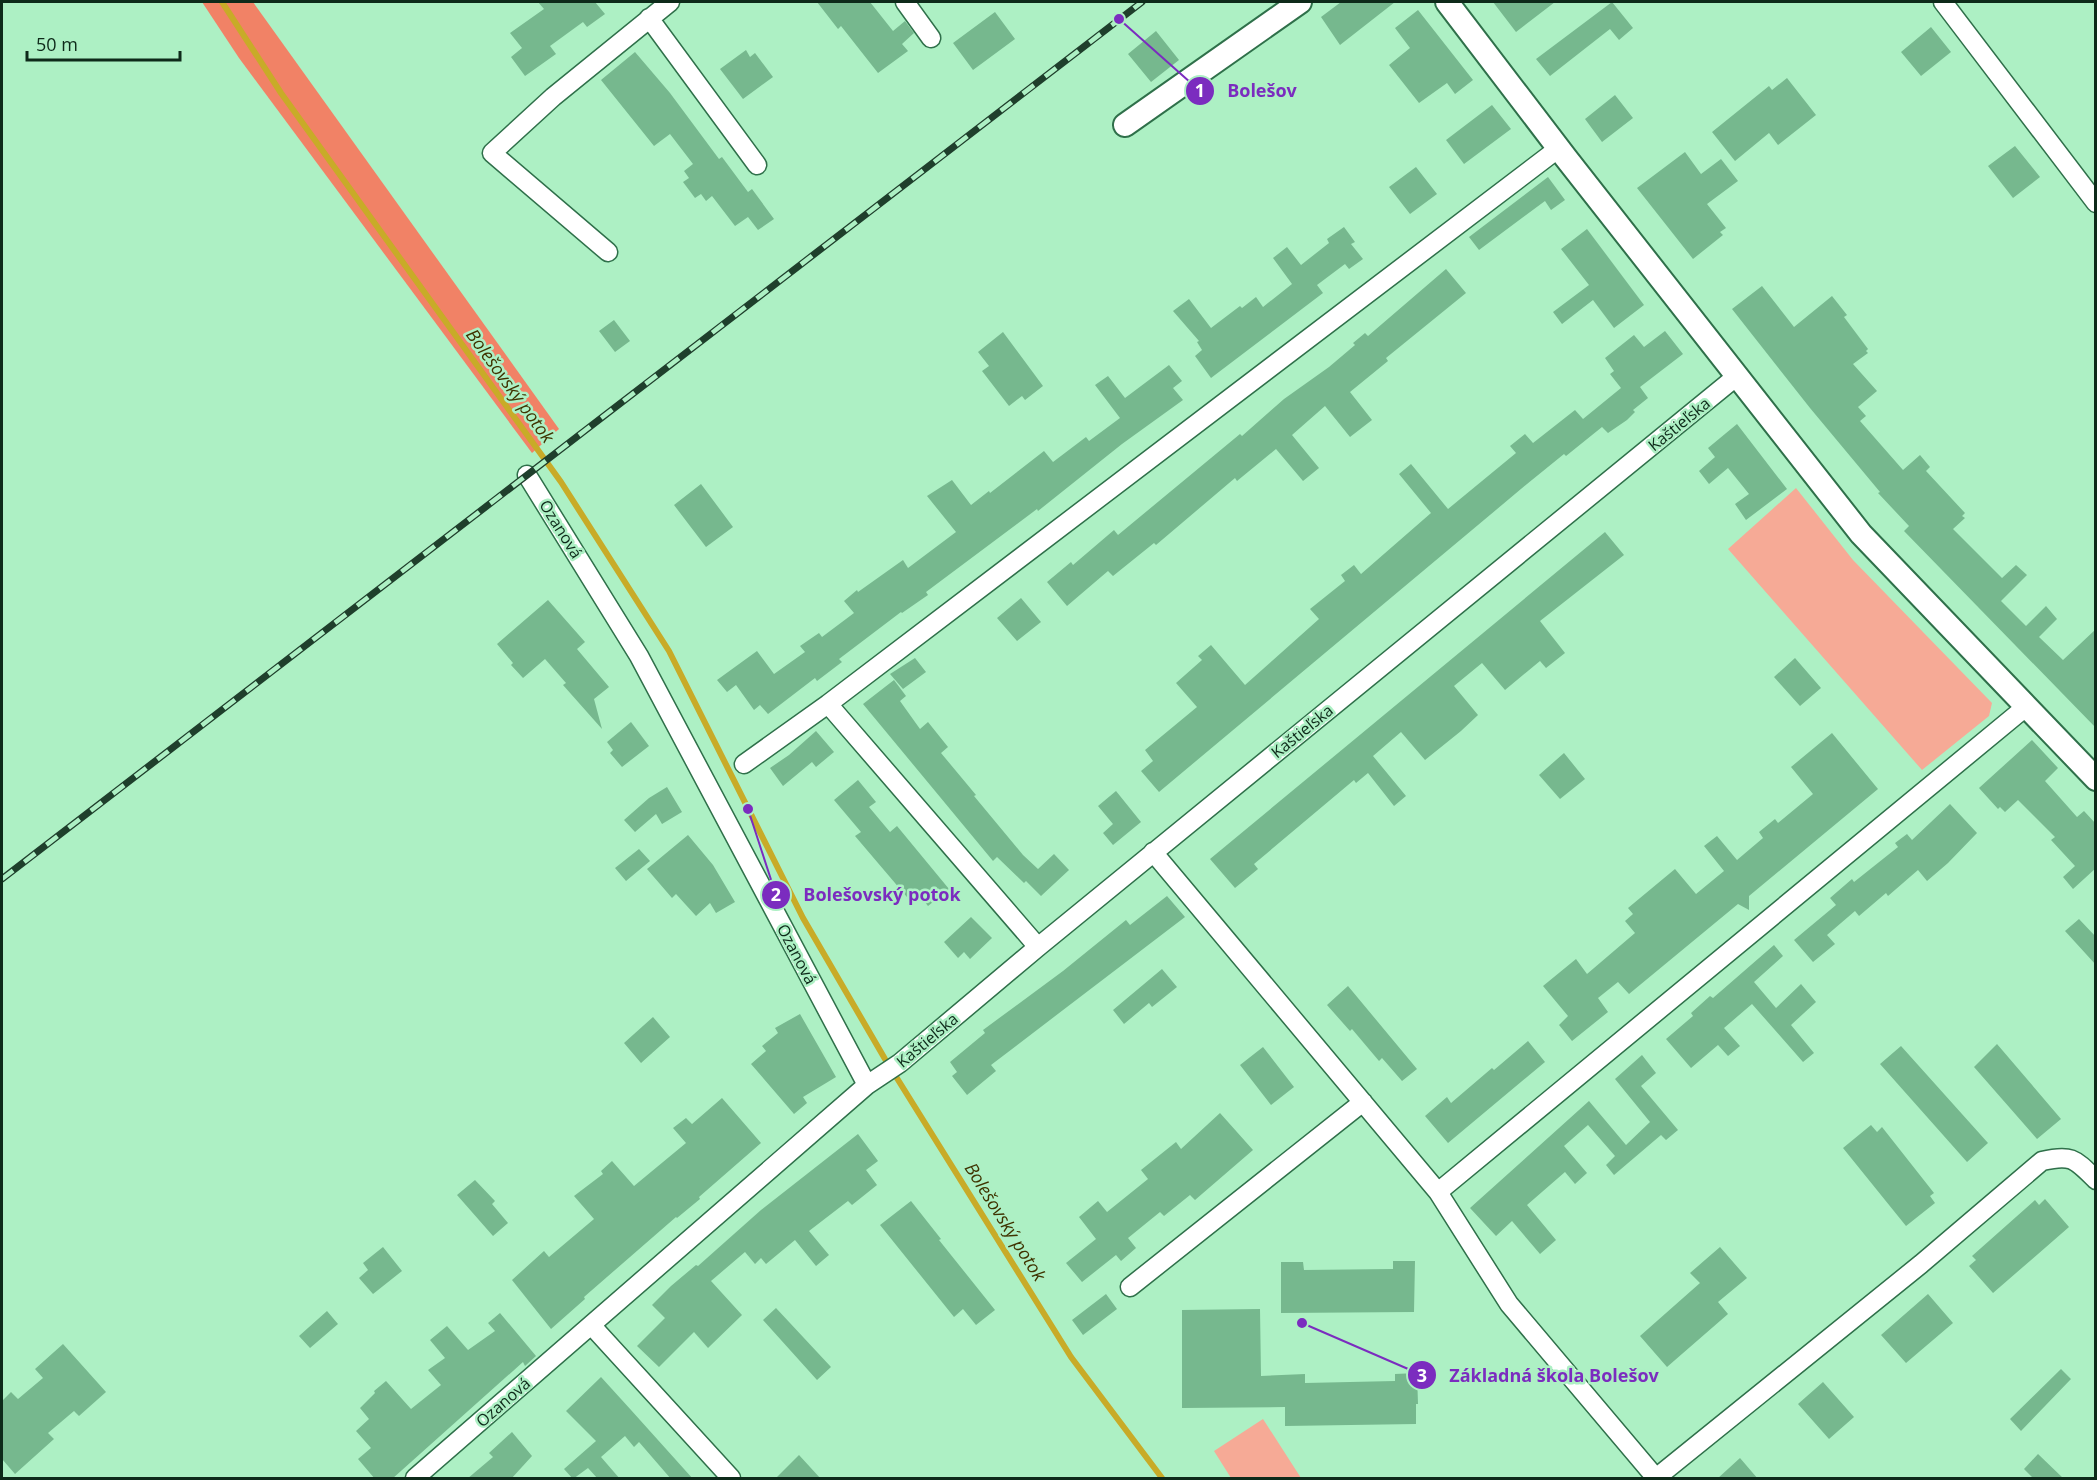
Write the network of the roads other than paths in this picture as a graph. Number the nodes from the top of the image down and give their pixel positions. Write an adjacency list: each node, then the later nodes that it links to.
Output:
1 (670, 2): 6 (street)
2 (905, 2): 7 (street)
3 (1300, 2): 8 (street)
4 (1447, 2): 9 (street)
5 (1943, 2): 11 (street)
6 (649, 18): 10 (street); 12 (street)
7 (931, 38)
8 (1125, 125)
9 (1559, 148): 13 (street); 15 (street)
10 (757, 165)
11 (2096, 203)
12 (608, 252)
13 (1737, 376): 16 (street); 19 (street, Kaštieľska)
14 (527, 475): 21 (street, Ozanová)
15 (828, 704): 17 (street); 20 (street)
16 (2028, 706): 18 (street); 24 (street)
17 (744, 764)
18 (2096, 779)
19 (1154, 852): 20 (street, Kaštieľska); 22 (street)
20 (1038, 947): 21 (street, Kaštieľska)
21 (867, 1085): 26 (street, Ozanová)
22 (1363, 1102): 24 (street); 25 (street)
23 (2096, 1180): 29 (street)
24 (1438, 1192): 29 (street)
25 (1130, 1287)
26 (592, 1326): 27 (street, Ozanová); 28 (street)
27 (415, 1479)
28 (731, 1479)
29 (1656, 1479)

